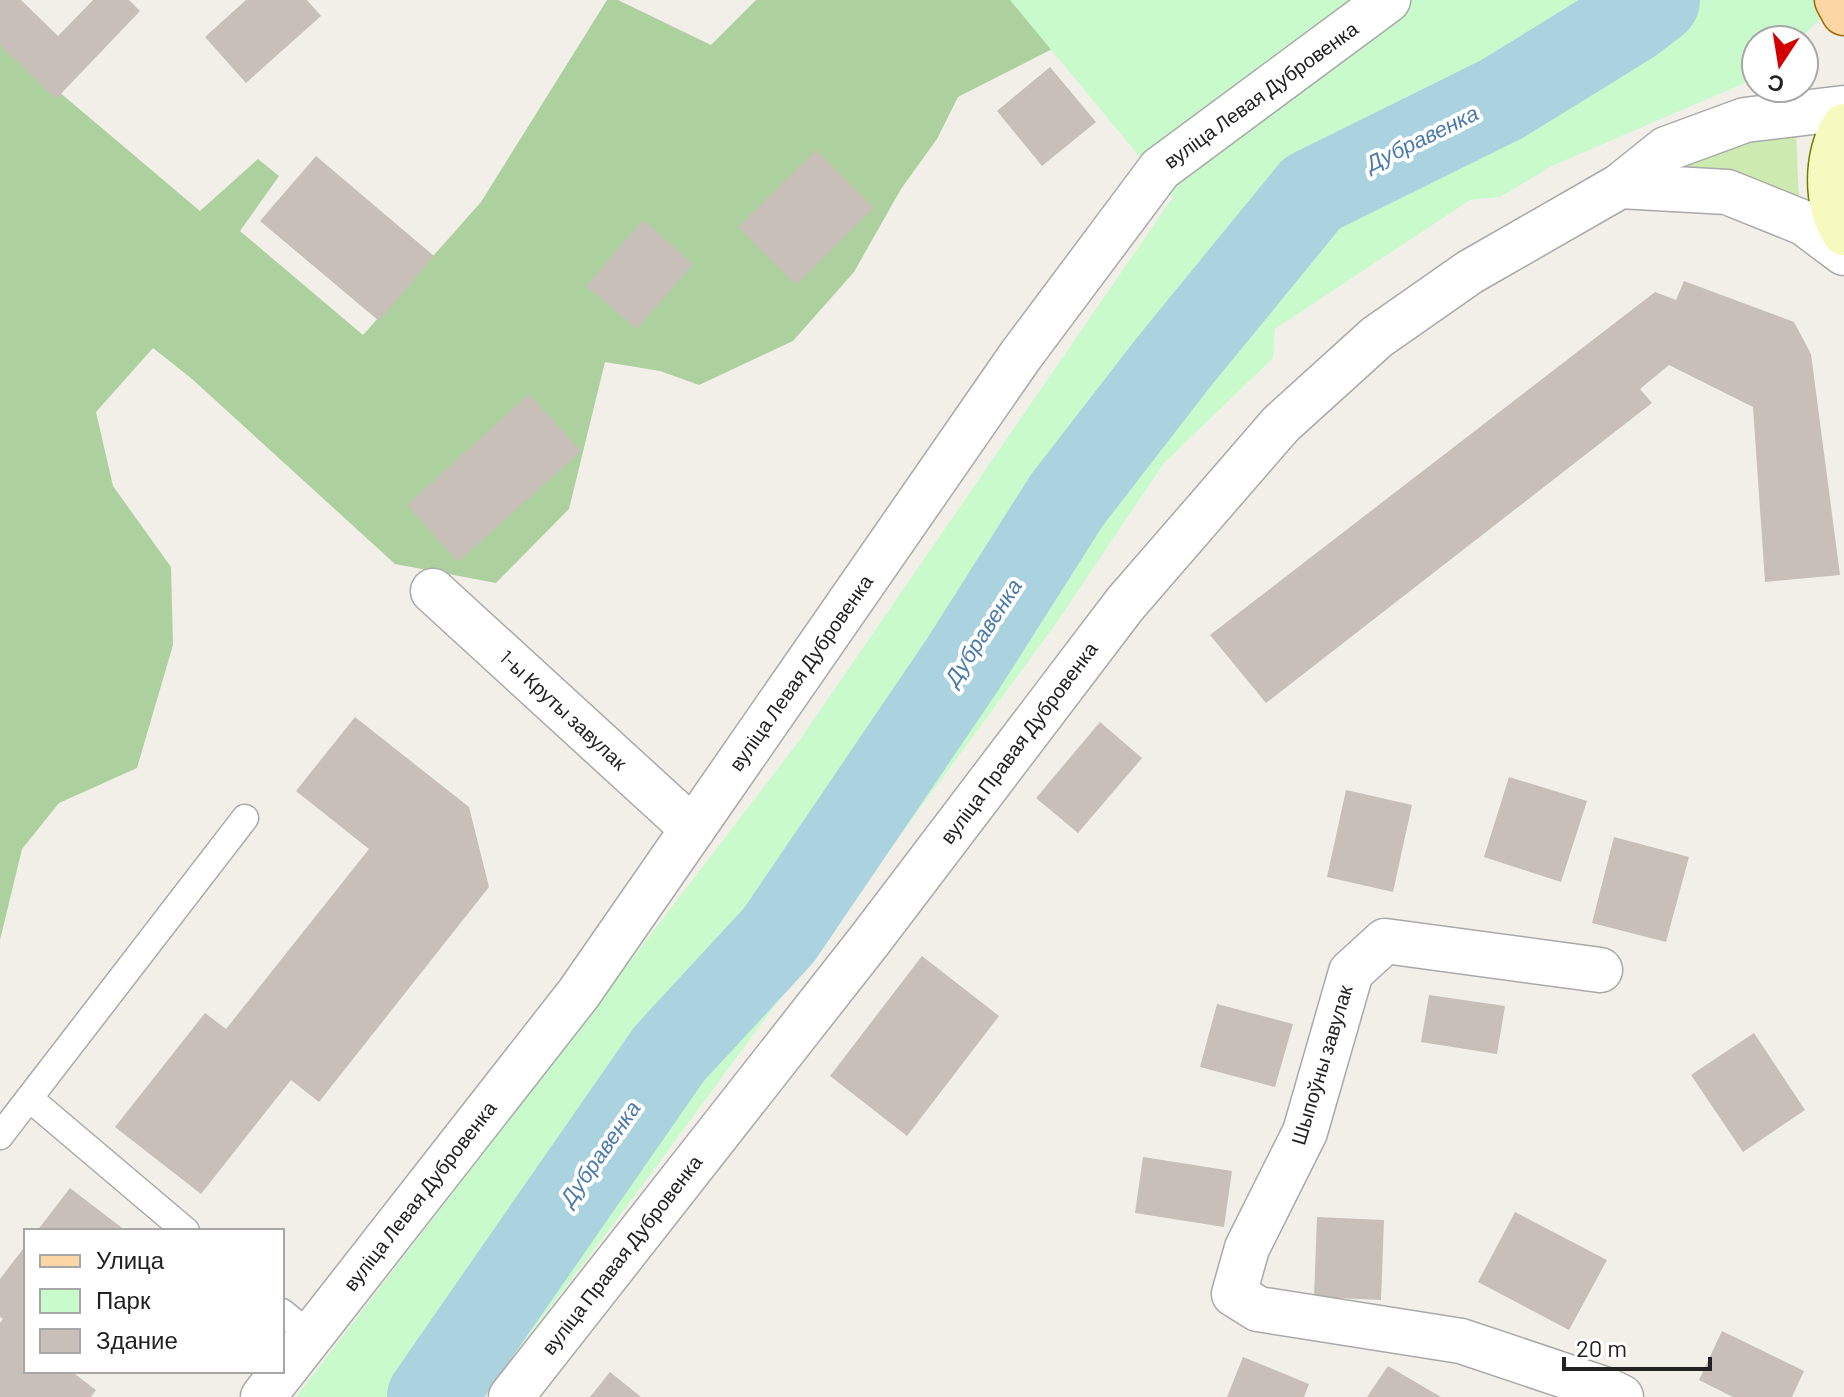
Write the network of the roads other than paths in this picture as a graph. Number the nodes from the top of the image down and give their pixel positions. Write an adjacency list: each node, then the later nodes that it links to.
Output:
1 (1388, 0): 11 (street, вуліца Левая Дубровенка)
2 (1837, 0): 3 (main road)
3 (1844, 13)
4 (1844, 108): 6 (street, вуліца Правая Дубровенка)
5 (1844, 126): 7 (street)
6 (1620, 186): 8 (street); 20 (street, вуліца Правая Дубровенка)
7 (1844, 233)
8 (1844, 253)
9 (433, 591): 11 (street, 1-ы Круты завулак)
10 (245, 818): 13 (lane)
11 (693, 829): 16 (street, вуліца Левая Дубровенка)
12 (1600, 970): 21 (street, Шыпоўны завулак)
13 (29, 1098): 14 (lane); 15 (lane)
14 (0, 1136)
15 (184, 1229)
16 (296, 1324): 17 (street, вуліца Левая Дубровенка)
17 (284, 1351)
18 (274, 1373): 19 (street, вуліца Левая Дубровенка)
19 (263, 1397)
20 (511, 1397)
21 (1621, 1397)

